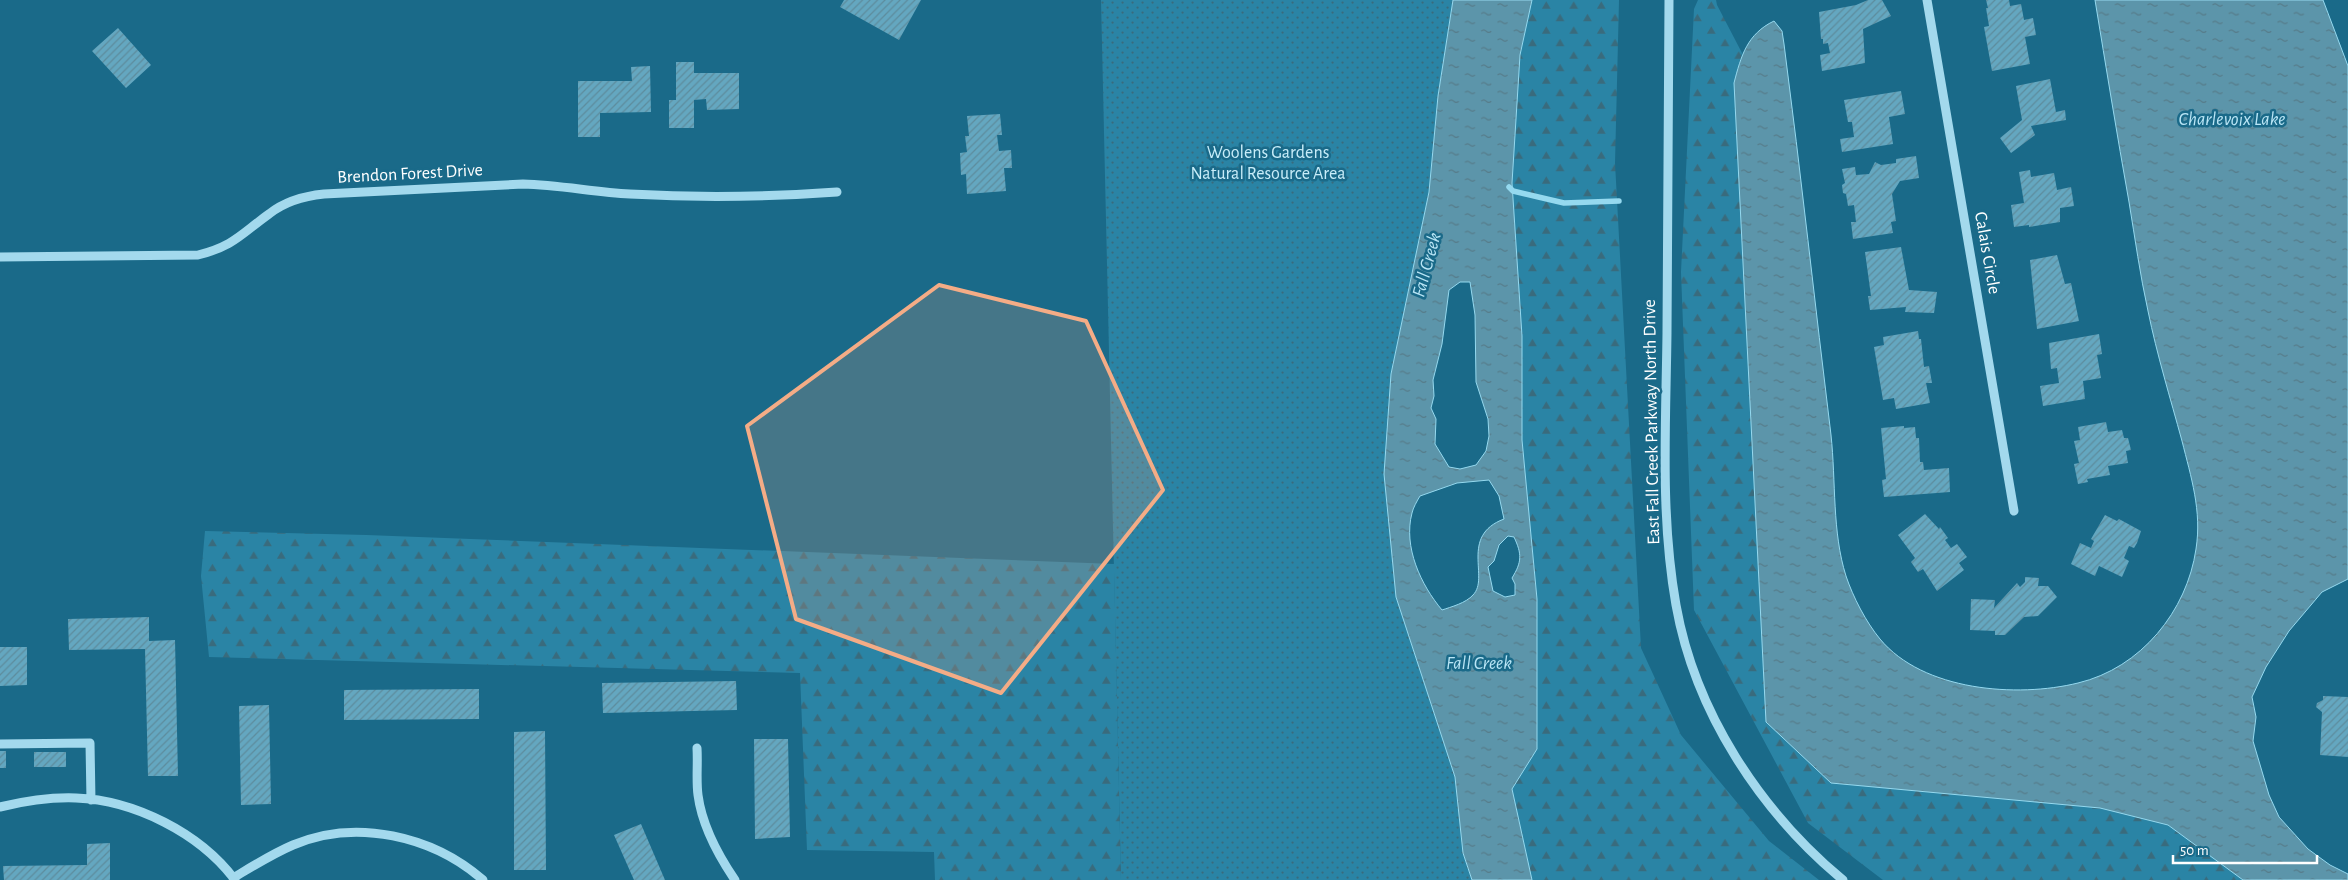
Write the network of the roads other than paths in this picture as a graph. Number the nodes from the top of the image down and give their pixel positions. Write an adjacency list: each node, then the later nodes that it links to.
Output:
1 (1669, 0): 13 (street, East Fall Creek Parkway North Drive)
2 (1928, 0): 5 (street, Calais Circle)
3 (837, 192): 4 (street, Brendon Forest Drive)
4 (0, 257)
5 (2014, 511)
6 (0, 744): 8 (street)
7 (698, 748): 12 (street)
8 (91, 800): 9 (street); 10 (street)
9 (0, 807)
10 (234, 879): 11 (street)
11 (483, 880)
12 (735, 880)
13 (1843, 880)

